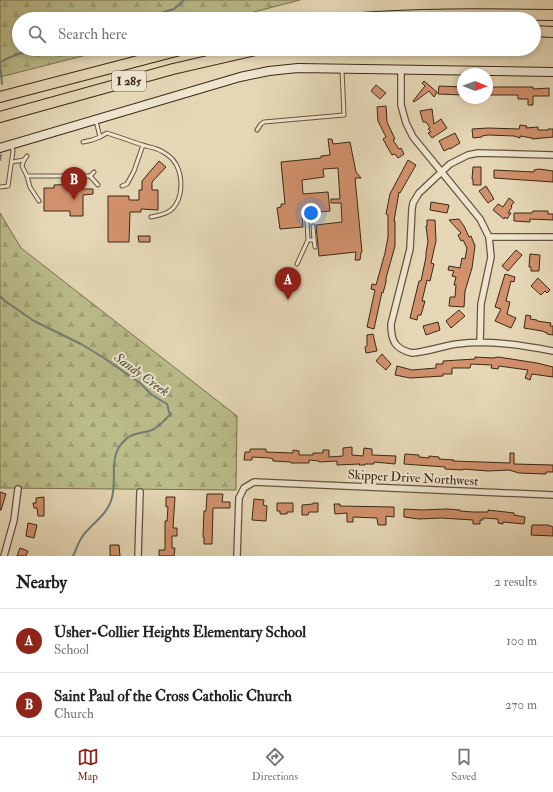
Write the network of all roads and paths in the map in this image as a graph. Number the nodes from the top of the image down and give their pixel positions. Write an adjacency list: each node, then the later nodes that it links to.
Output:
1 (541, 15): 2 (highway)
2 (553, 15)
3 (541, 31): 4 (highway)
4 (553, 32)
5 (157, 56): 10 (highway, I 285)
6 (231, 56): 11 (highway, I 285)
7 (342, 68): 8 (street); 12 (street); 13 (lane)
8 (401, 69): 9 (street); 26 (street)
9 (553, 72)
10 (0, 97)
11 (0, 117)
12 (96, 120): 14 (lane); 16 (street)
13 (257, 130)
14 (100, 136): 15 (lane); 17 (lane)
15 (83, 142)
16 (11, 144): 18 (street); 22 (lane)
17 (143, 145): 24 (lane); 33 (lane)
18 (0, 148)
19 (553, 155): 26 (street)
20 (27, 156): 21 (lane)
21 (24, 160): 22 (lane); 27 (lane)
22 (12, 162): 31 (lane)
23 (128, 171): 24 (lane)
24 (134, 171): 30 (lane)
25 (94, 172): 28 (lane)
26 (442, 172): 36 (street); 42 (street)
27 (27, 176): 28 (lane); 32 (lane)
28 (90, 176): 29 (lane)
29 (98, 185)
30 (122, 186)
31 (0, 187)
32 (39, 201)
33 (151, 217)
34 (307, 221): 38 (lane)
35 (313, 226): 39 (lane)
36 (489, 237): 37 (street); 42 (street)
37 (553, 238)
38 (308, 240): 39 (lane); 41 (lane)
39 (314, 240): 40 (lane)
40 (315, 247)
41 (297, 264)
42 (480, 342): 43 (street)
43 (553, 350)
44 (18, 489): 47 (street)
45 (140, 492): 48 (street)
46 (553, 494): 49 (street, Skipper Drive Northwest)
47 (2, 555)
48 (138, 556)
49 (237, 556)

